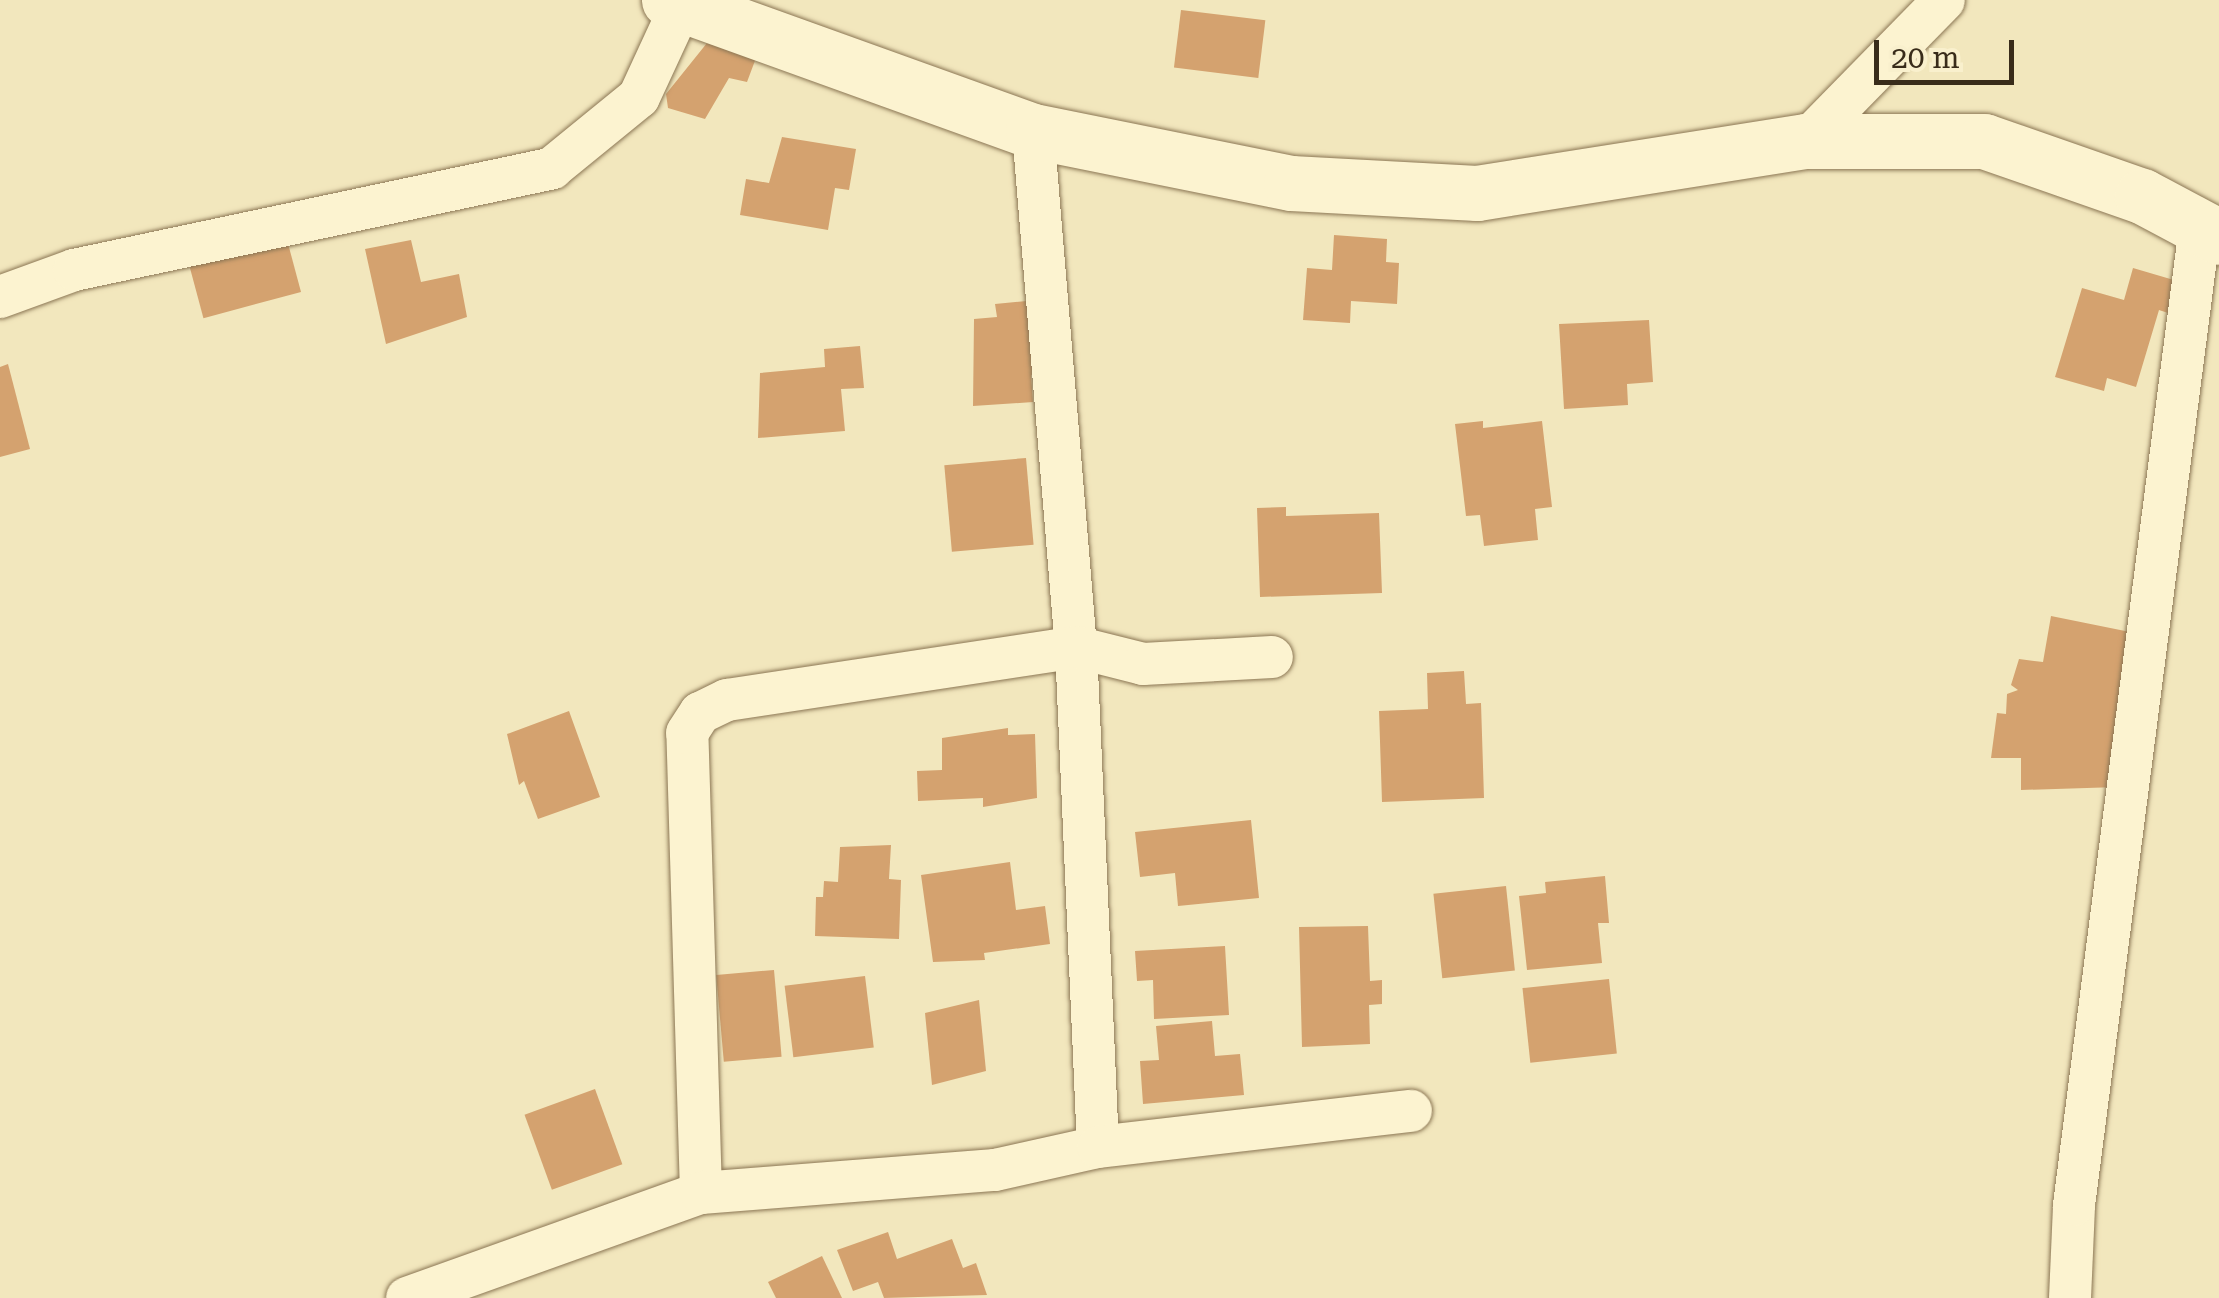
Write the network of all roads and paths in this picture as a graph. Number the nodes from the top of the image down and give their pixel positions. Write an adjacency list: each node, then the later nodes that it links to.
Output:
1 (1944, 0): 4 (street)
2 (675, 2): 3 (street); 6 (street)
3 (1033, 131): 4 (street); 7 (street)
4 (1806, 141): 5 (street)
5 (2210, 232): 13 (street)
6 (0, 298)
7 (1076, 646): 8 (street); 10 (street); 11 (street)
8 (1272, 657)
9 (1411, 1111): 10 (street)
10 (1098, 1147): 11 (street)
11 (701, 1193): 12 (street)
12 (407, 1298)
13 (2070, 1298)

